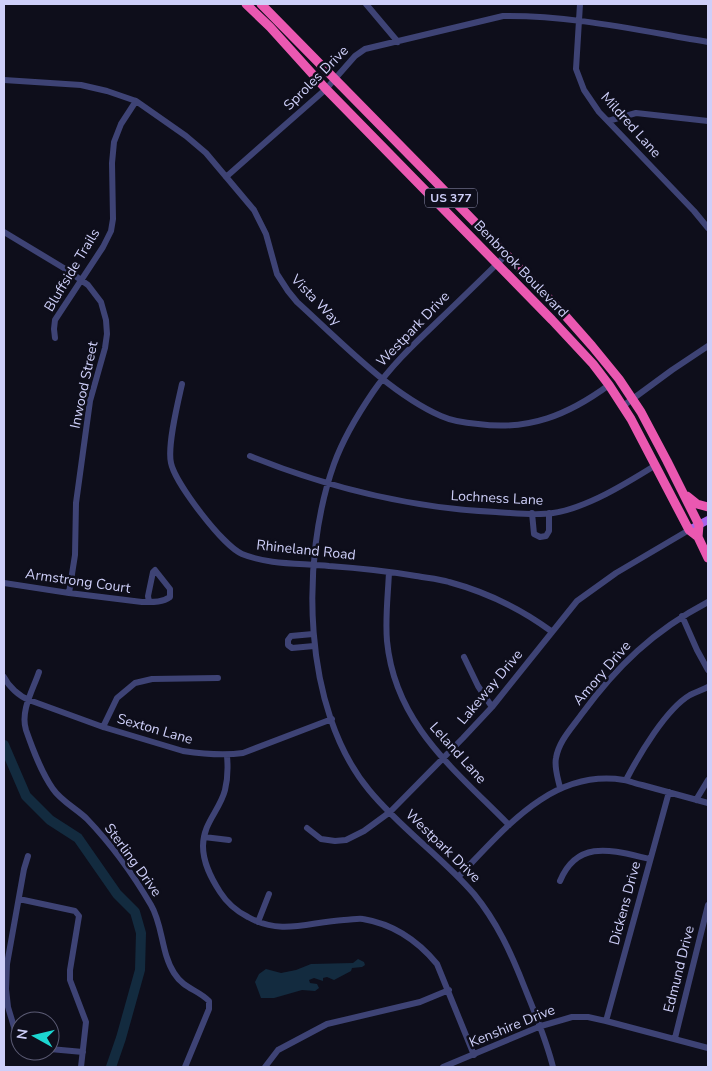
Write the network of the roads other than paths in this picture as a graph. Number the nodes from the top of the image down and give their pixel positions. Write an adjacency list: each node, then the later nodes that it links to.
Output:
1 (246, 4): 10 (highway, Benbrook Boulevard / US 377)
2 (261, 4): 8 (highway, Benbrook Boulevard / US 377)
3 (366, 4): 6 (street)
4 (580, 4): 5 (street, Mildred Lane)
5 (579, 22): 6 (street, Sproles Drive); 7 (street, Sproles Drive); 12 (street, Mildred Lane)
6 (398, 42): 8 (street, Sproles Drive)
7 (708, 42)
8 (334, 79): 10 (street, Sproles Drive); 17 (highway, Benbrook Boulevard / US 377)
9 (4, 80): 11 (street, Vista Way)
10 (326, 89): 14 (street, Sproles Drive); 18 (highway, Benbrook Boulevard / US 377)
11 (136, 101): 14 (street, Vista Way); 19 (street, Bluffside Trails)
12 (608, 121): 13 (street); 15 (street, Mildred Lane)
13 (708, 121)
14 (226, 178): 22 (street, Vista Way)
15 (708, 228)
16 (4, 232): 19 (street, Inwood Street)
17 (506, 255): 18 (street, Westpark Drive); 25 (highway, Benbrook Boulevard / US 377)
18 (496, 264): 22 (street, Westpark Drive); 24 (highway, Benbrook Boulevard / US 377)
19 (81, 280): 20 (street, Bluffside Trails); 42 (street, Inwood Street)
20 (55, 338)
21 (708, 346): 25 (street)
22 (382, 379): 24 (street, Vista Way); 29 (street, Westpark Drive)
23 (182, 384): 39 (street, Rhineland Road)
24 (609, 385): 26 (highway, Benbrook Boulevard / US 377)
25 (632, 399): 26 (street); 30 (highway, Benbrook Boulevard / US 377)
26 (623, 406): 28 (highway, Benbrook Boulevard / US 377)
27 (250, 456): 29 (street, Lochness Lane)
28 (656, 465): 33 (street, Lochness Lane); 36 (highway, Benbrook Boulevard / US 377)
29 (328, 484): 32 (street, Lochness Lane); 39 (street, Westpark Drive)
30 (685, 495): 31 (highway); 35 (highway, Benbrook Boulevard / US 377)
31 (708, 507)
32 (532, 513): 33 (street, Lochness Lane); 33 (street)
33 (548, 513)
34 (708, 520): 35 (main road)
35 (699, 525): 36 (main road); 37 (highway)
36 (689, 530): 37 (highway, Benbrook Boulevard / US 377); 46 (street, Lakeway Drive)
37 (698, 536): 38 (highway)
38 (708, 555)
39 (315, 564): 40 (street, Rhineland Road); 47 (street, Westpark Drive)
40 (389, 572): 46 (street, Rhineland Road); 60 (street, Leland Lane)
41 (4, 583): 42 (street, Armstrong Court)
42 (69, 593): 43 (street, Armstrong Court)
43 (149, 602): 43 (street, Armstrong Court)
44 (708, 602): 45 (street, Amory Drive)
45 (682, 616): 50 (street); 63 (street, Amory Drive)
46 (551, 631): 56 (street, Lakeway Drive)
47 (313, 634): 48 (street, Westpark Drive); 48 (street)
48 (314, 646): 57 (street, Westpark Drive)
49 (464, 657): 56 (street)
50 (708, 670)
51 (39, 672): 55 (street)
52 (4, 677): 55 (street)
53 (218, 678): 58 (street)
54 (708, 687): 61 (street)
55 (29, 700): 58 (street, Sexton Lane); 90 (street, Sterling Drive)
56 (492, 707): 60 (street, Lakeway Drive)
57 (332, 719): 59 (street, Sexton Lane); 67 (street, Westpark Drive)
58 (103, 727): 59 (street, Sexton Lane)
59 (228, 756): 70 (street)
60 (443, 759): 67 (street, Lakeway Drive); 68 (street, Leland Lane)
61 (626, 780): 63 (street); 64 (street)
62 (708, 780): 65 (street)
63 (560, 788): 68 (street)
64 (669, 792): 65 (street); 73 (street, Dickens Drive)
65 (696, 800): 66 (street)
66 (708, 804)
67 (390, 812): 69 (street, Lakeway Drive); 74 (street, Westpark Drive)
68 (509, 824): 74 (street)
69 (307, 828)
70 (204, 837): 71 (street); 79 (street)
71 (229, 840)
72 (28, 856): 77 (street)
73 (650, 859): 75 (street); 82 (street, Dickens Drive)
74 (458, 877): 83 (street, Westpark Drive)
75 (560, 881)
76 (269, 894): 79 (street)
77 (19, 899): 81 (street); 87 (street)
78 (708, 905): 84 (street, Edmund Drive)
79 (258, 922): 80 (street)
80 (449, 990): 88 (street); 91 (street)
81 (10, 1014)
82 (606, 1020): 83 (street, Kenshire Drive); 84 (street, Kenshire Drive)
83 (541, 1026): 88 (street, Kenshire Drive); 93 (street, Westpark Drive)
84 (675, 1038): 85 (street, Kenshire Drive)
85 (708, 1048)
86 (60, 1050): 87 (street)
87 (83, 1052): 89 (street)
88 (474, 1055): 92 (street, Kenshire Drive)
89 (81, 1067)
90 (185, 1067)
91 (265, 1067)
92 (443, 1067)
93 (553, 1067)

